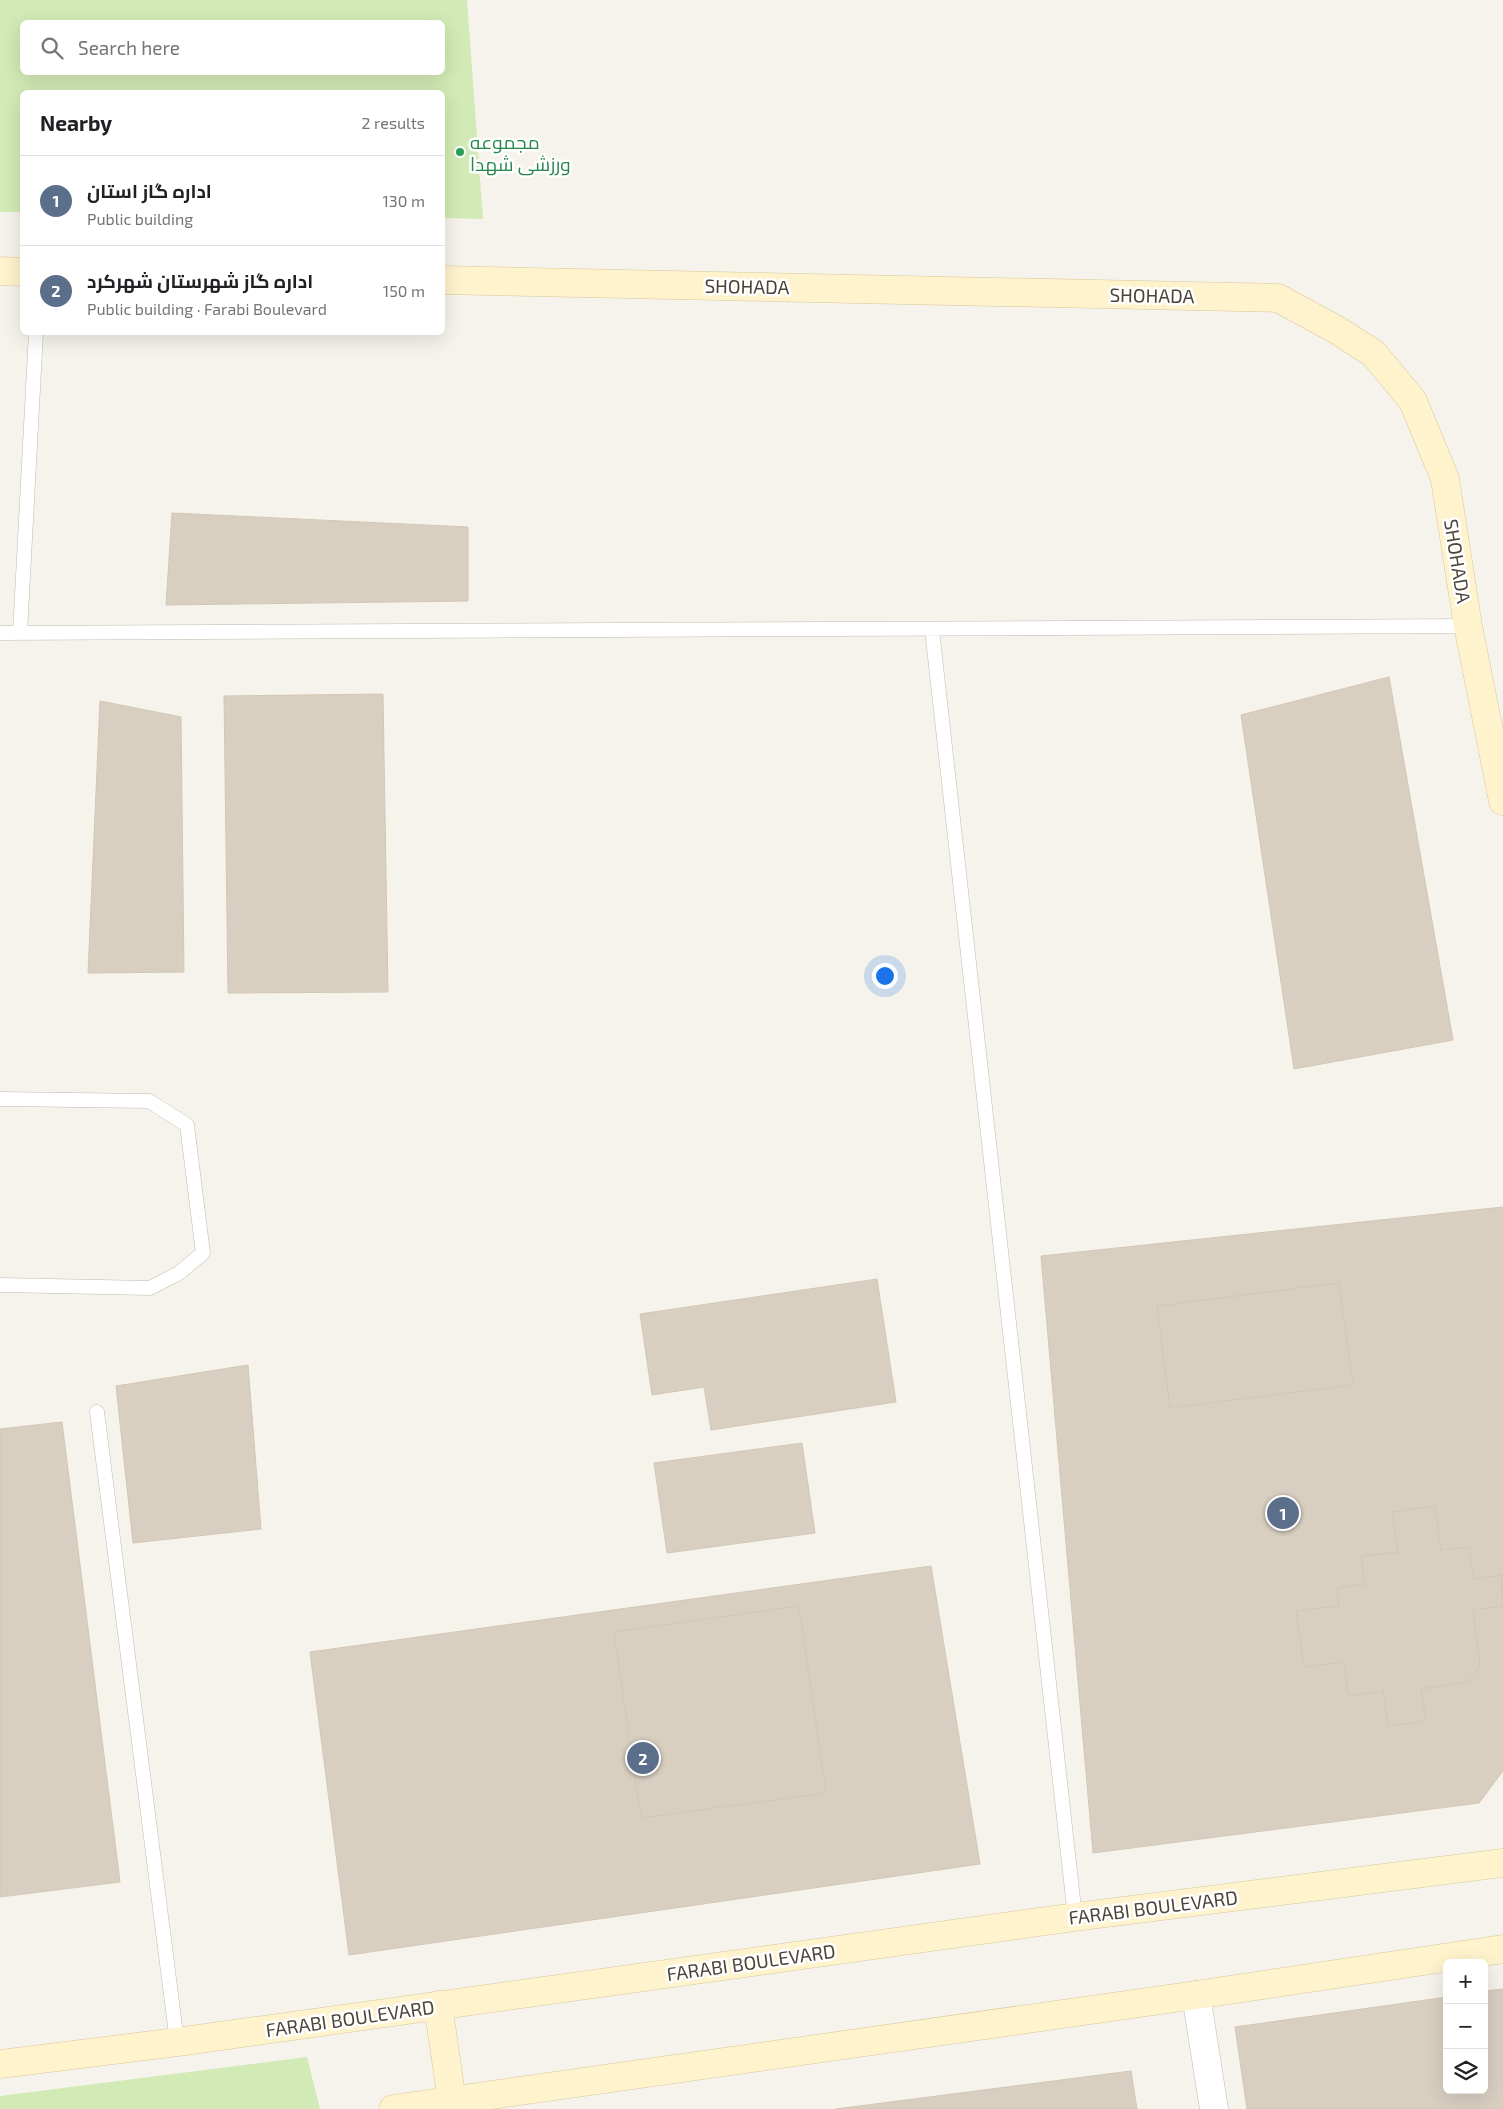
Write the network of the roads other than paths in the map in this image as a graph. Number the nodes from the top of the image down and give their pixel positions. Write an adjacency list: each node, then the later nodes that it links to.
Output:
1 (0, 272): 2 (main road)
2 (20, 272)
3 (445, 280): 5 (main road, SHOHADA)
4 (36, 335): 8 (lane)
5 (1468, 626): 6 (lane); 9 (main road, SHOHADA)
6 (932, 630): 8 (lane); 14 (lane)
7 (0, 633): 8 (lane)
8 (20, 633)
9 (1503, 801)
10 (0, 1100): 11 (lane)
11 (0, 1285)
12 (97, 1412): 18 (lane)
13 (1503, 1863): 14 (main road, FARABI BOULEVARD)
14 (1075, 1917): 17 (main road, FARABI BOULEVARD)
15 (1503, 1949): 16 (main road)
16 (1196, 1995): 20 (main road); 22 (street)
17 (438, 2005): 18 (main road, FARABI BOULEVARD); 20 (main road)
18 (177, 2042): 19 (main road, FARABI BOULEVARD)
19 (0, 2064)
20 (452, 2105): 21 (main road)
21 (392, 2109)
22 (1214, 2109)

